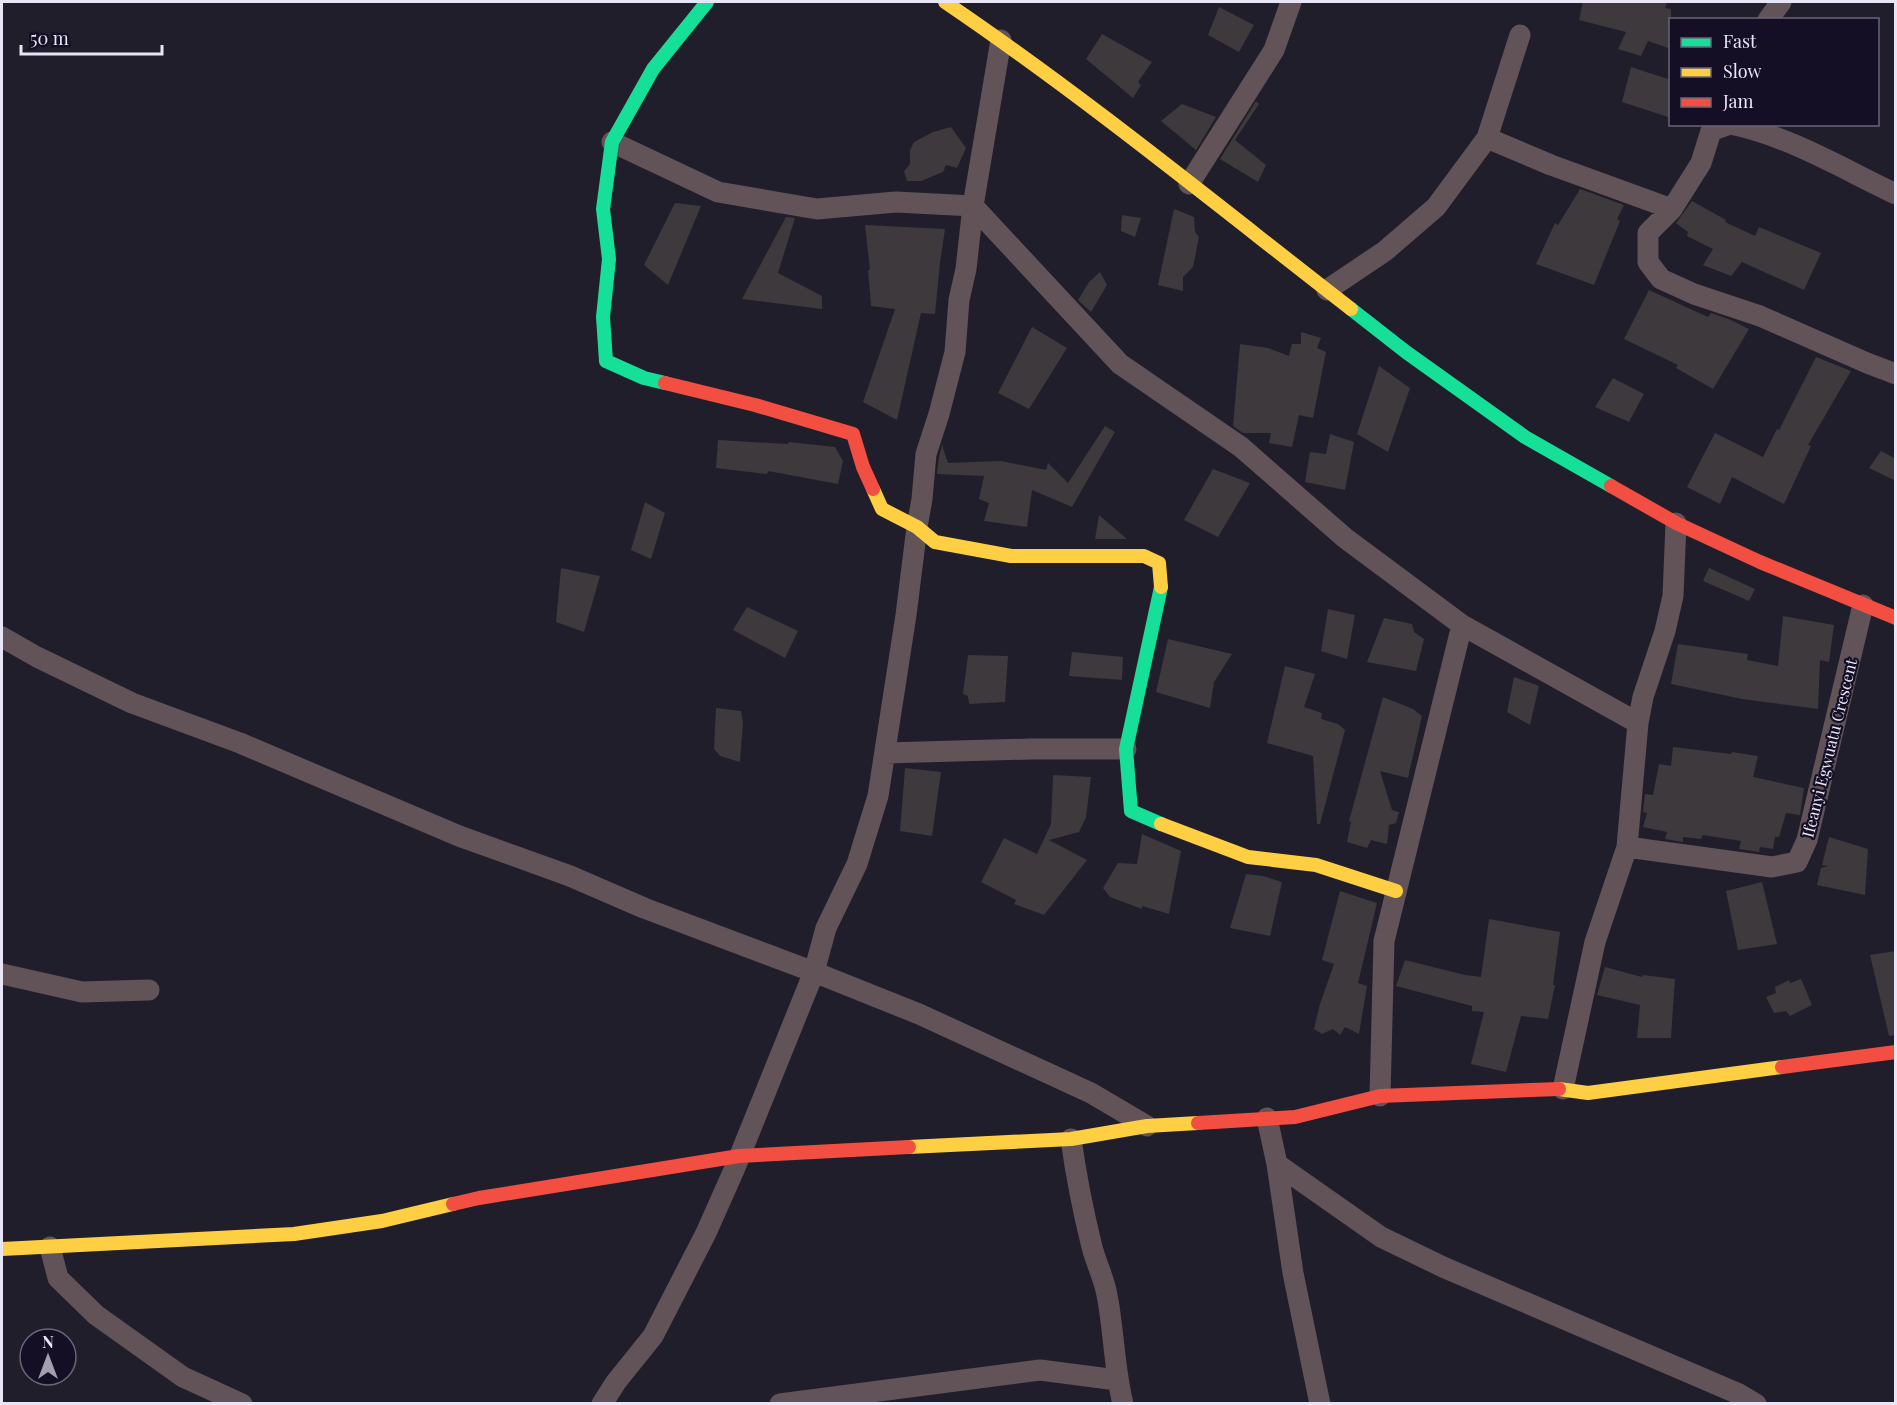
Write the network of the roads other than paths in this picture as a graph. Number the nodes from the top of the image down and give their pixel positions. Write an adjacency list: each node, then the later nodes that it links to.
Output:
1 (707, 2): 10 (street)
2 (945, 2): 7 (street)
3 (1292, 2): 11 (street)
4 (1781, 2): 5 (street)
5 (1769, 18)
6 (1521, 35): 9 (street)
7 (1001, 40): 11 (street); 13 (street)
8 (1722, 126): 12 (street); 14 (street)
9 (1487, 138): 14 (street); 15 (street)
10 (612, 142): 13 (street); 18 (street)
11 (1189, 184): 15 (street)
12 (1896, 194)
13 (973, 206): 18 (street); 21 (street)
14 (1672, 209): 16 (street)
15 (1327, 290): 17 (street)
16 (1896, 374)
17 (1676, 523): 19 (street); 23 (street)
18 (917, 527): 24 (street); 25 (street)
19 (1863, 605): 20 (street); 26 (street, Ifeanyi Egwuatu Crescent)
20 (1896, 618)
21 (1462, 625): 23 (street); 27 (street)
22 (2, 637): 28 (street)
23 (1638, 723): 26 (street)
24 (1126, 749): 25 (street); 27 (street)
25 (885, 753): 28 (street)
26 (1627, 847): 32 (street)
27 (1396, 891): 33 (street)
28 (814, 972): 35 (street); 37 (street)
29 (2, 974): 30 (street)
30 (149, 990)
31 (1896, 1052): 32 (street)
32 (1563, 1089): 33 (street)
33 (1380, 1096): 34 (street)
34 (1267, 1118): 35 (street); 38 (street)
35 (1147, 1126): 36 (street)
36 (1071, 1139): 37 (street); 41 (street)
37 (740, 1156): 39 (street); 43 (street)
38 (1277, 1164): 46 (street); 47 (street)
39 (50, 1247): 40 (street); 42 (street)
40 (2, 1249)
41 (1117, 1380): 44 (street); 45 (street)
42 (242, 1404)
43 (602, 1404)
44 (780, 1404)
45 (1123, 1404)
46 (1320, 1404)
47 (1756, 1404)

